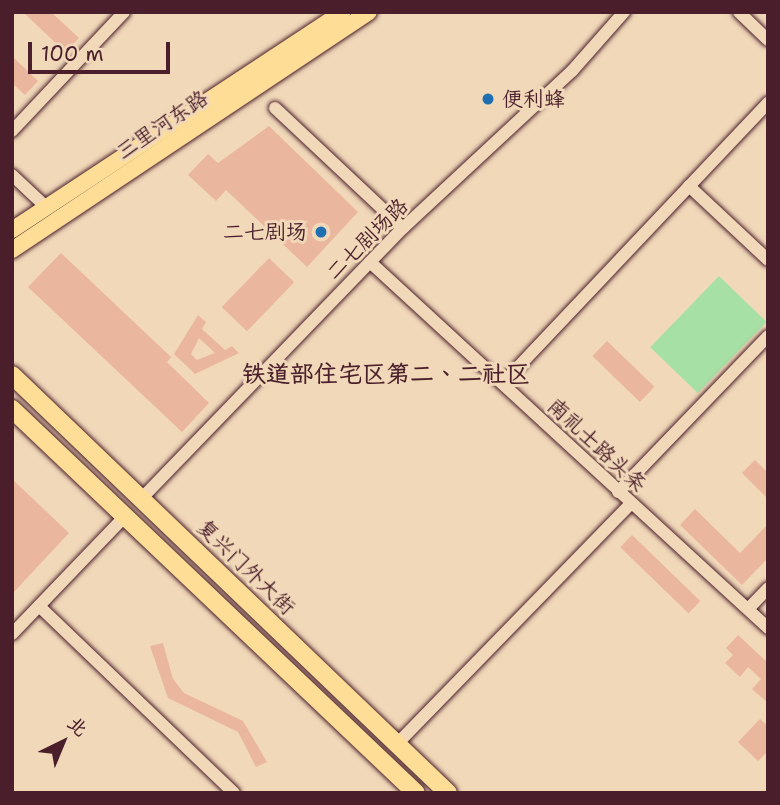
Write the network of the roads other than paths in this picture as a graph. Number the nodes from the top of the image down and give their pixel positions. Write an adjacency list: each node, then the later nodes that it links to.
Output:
1 (124, 12): 9 (street)
2 (342, 12): 12 (main road, 三里河东路)
3 (369, 12): 15 (main road, 三里河东路)
4 (624, 12): 13 (street, 二七剧场路)
5 (739, 12): 6 (street)
6 (768, 40)
7 (768, 103): 11 (street)
8 (275, 108): 13 (street)
9 (12, 131)
10 (12, 175): 12 (street)
11 (689, 186): 16 (street); 20 (street)
12 (46, 207): 14 (main road, 三里河东路)
13 (403, 228): 17 (street, 二七剧场路)
14 (12, 230)
15 (12, 250)
16 (768, 260)
17 (370, 262): 20 (street, 南礼士路头条); 23 (street, 二七剧场路)
18 (768, 336): 22 (street)
19 (12, 375): 23 (highway, 复兴门外大街)
20 (503, 383): 22 (street, 南礼士路头条)
21 (12, 409): 25 (highway)
22 (618, 492): 24 (street, 南礼士路头条)
23 (142, 498): 31 (highway, 复兴门外大街)
24 (631, 503): 28 (street, 南礼士路头条); 31 (street)
25 (125, 516): 27 (street); 33 (highway)
26 (768, 588): 28 (street)
27 (38, 607): 30 (street); 32 (street)
28 (748, 609): 29 (street, 南礼士路头条)
29 (768, 628)
30 (12, 634)
31 (397, 744): 34 (highway, 复兴门外大街)
32 (234, 793)
33 (416, 793)
34 (448, 793)

